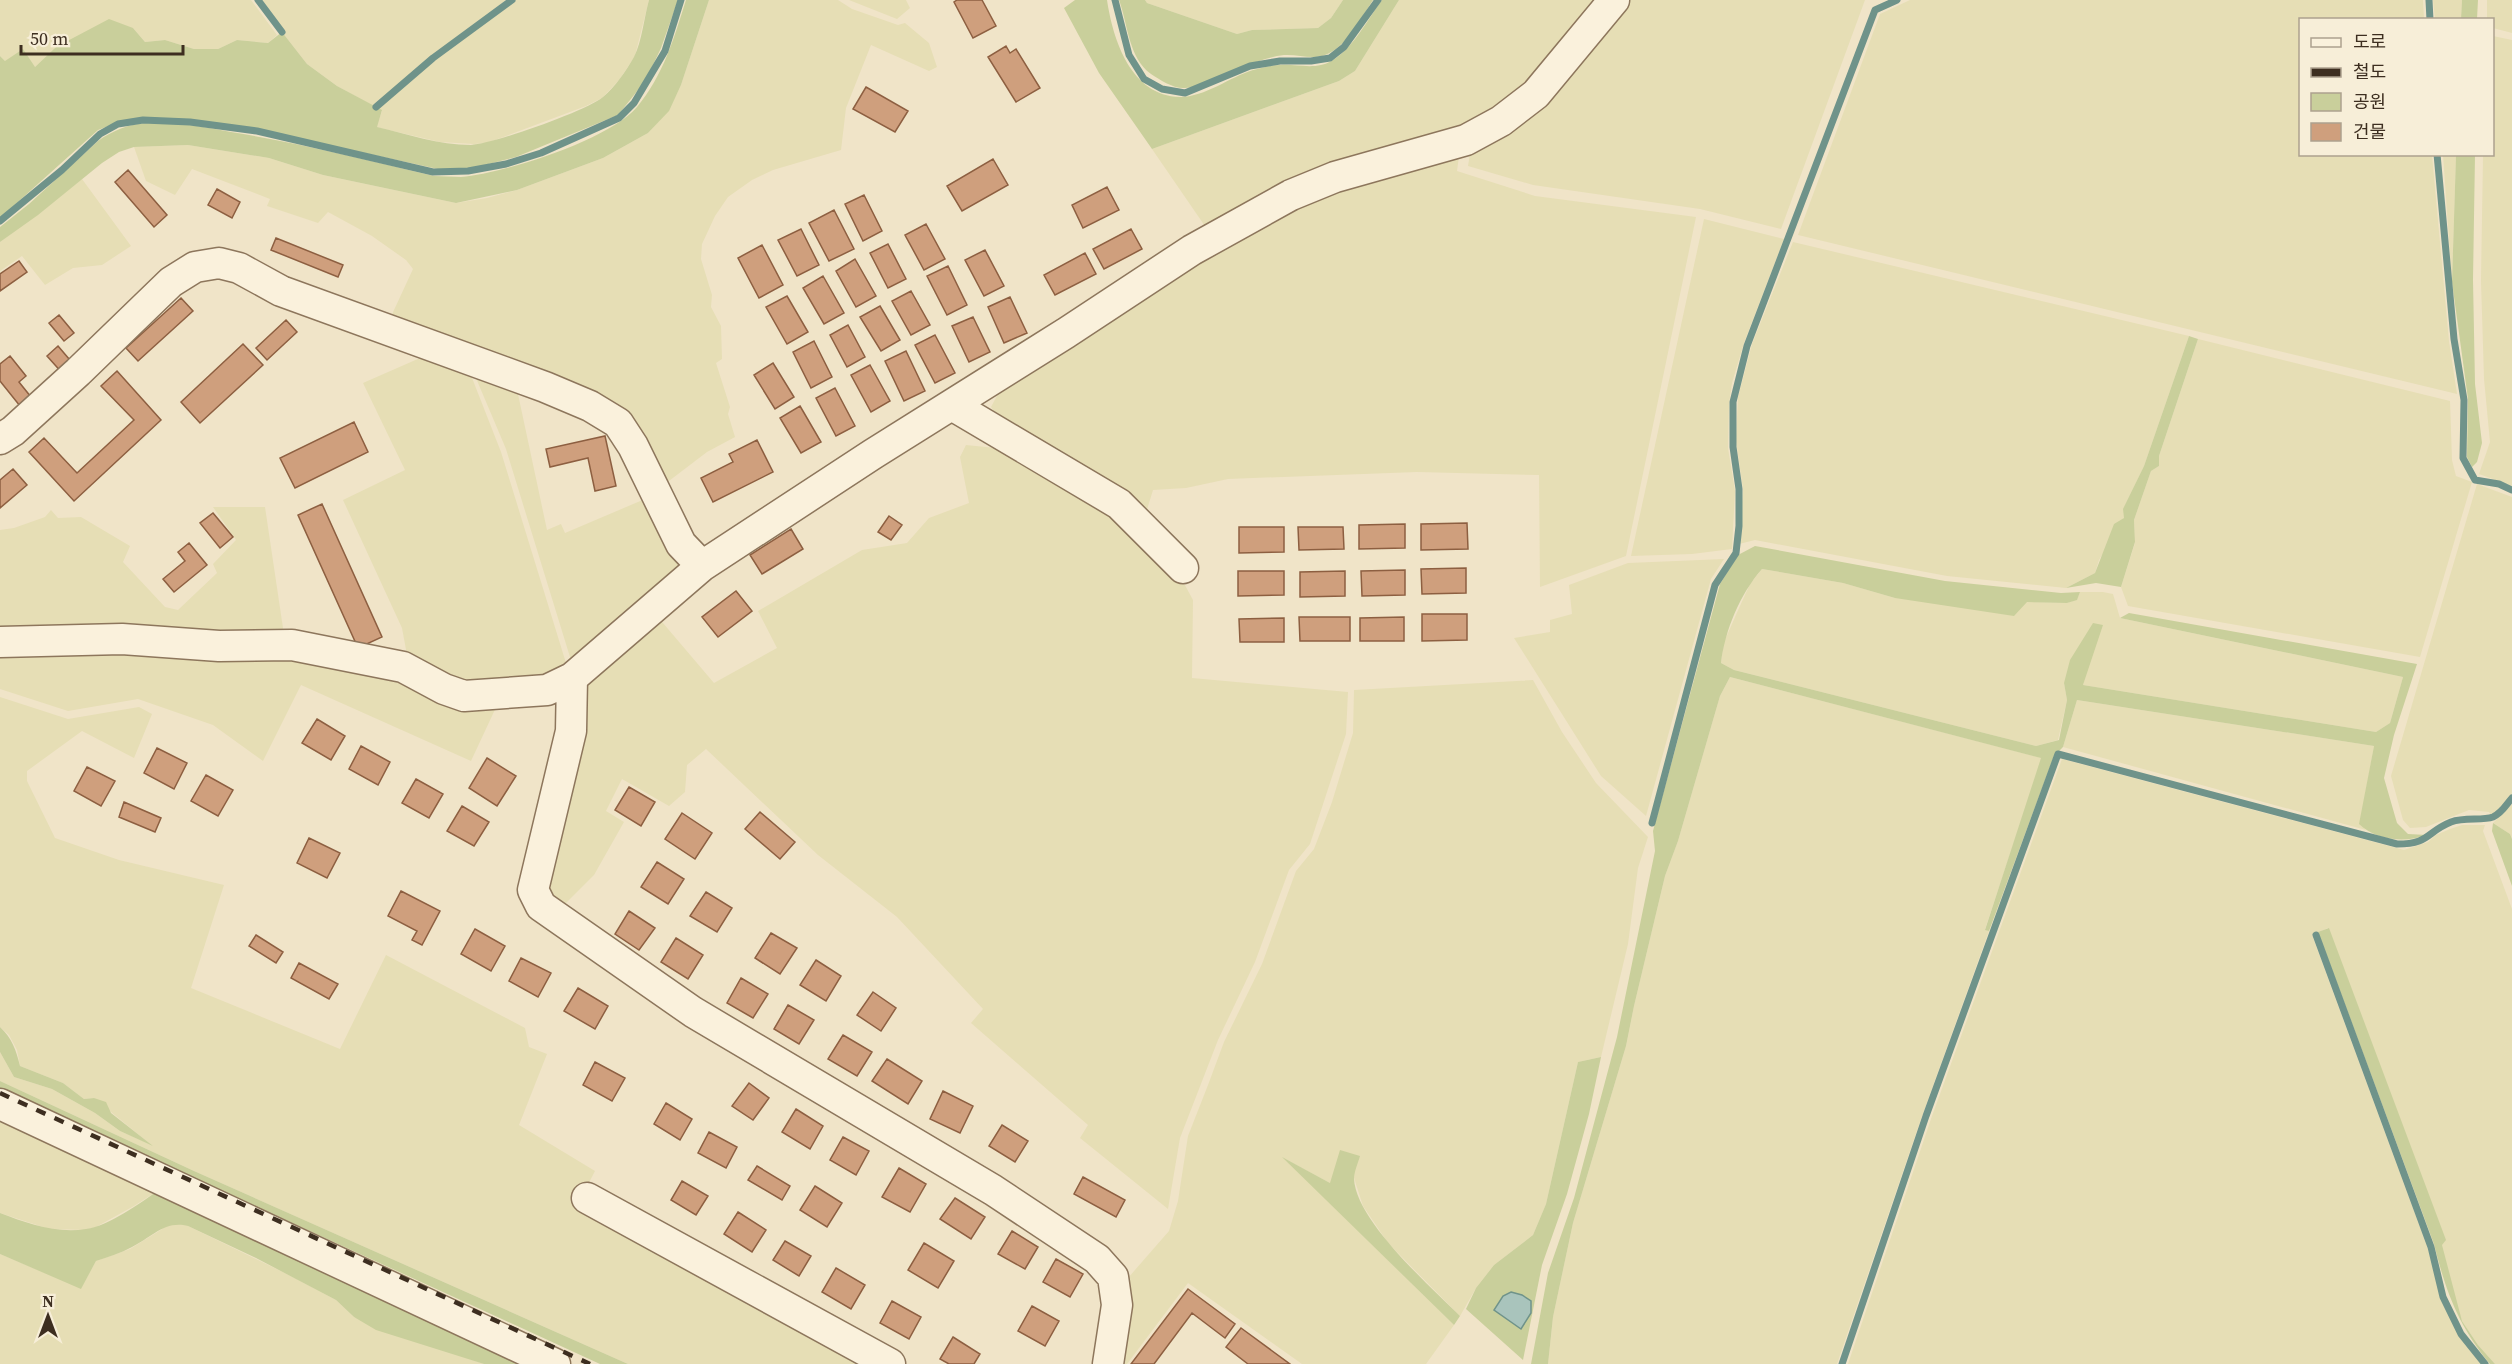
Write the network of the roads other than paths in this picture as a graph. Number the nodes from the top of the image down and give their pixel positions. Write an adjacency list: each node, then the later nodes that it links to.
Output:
1 (1614, 0): 2 (street)
2 (952, 405): 4 (street); 5 (street)
3 (0, 439): 4 (street)
4 (702, 566): 7 (street)
5 (1183, 568)
6 (0, 642): 7 (street)
7 (572, 678): 12 (street)
8 (0, 1104): 10 (street)
9 (587, 1198): 11 (street)
10 (555, 1364)
11 (890, 1364)
12 (1108, 1364)

